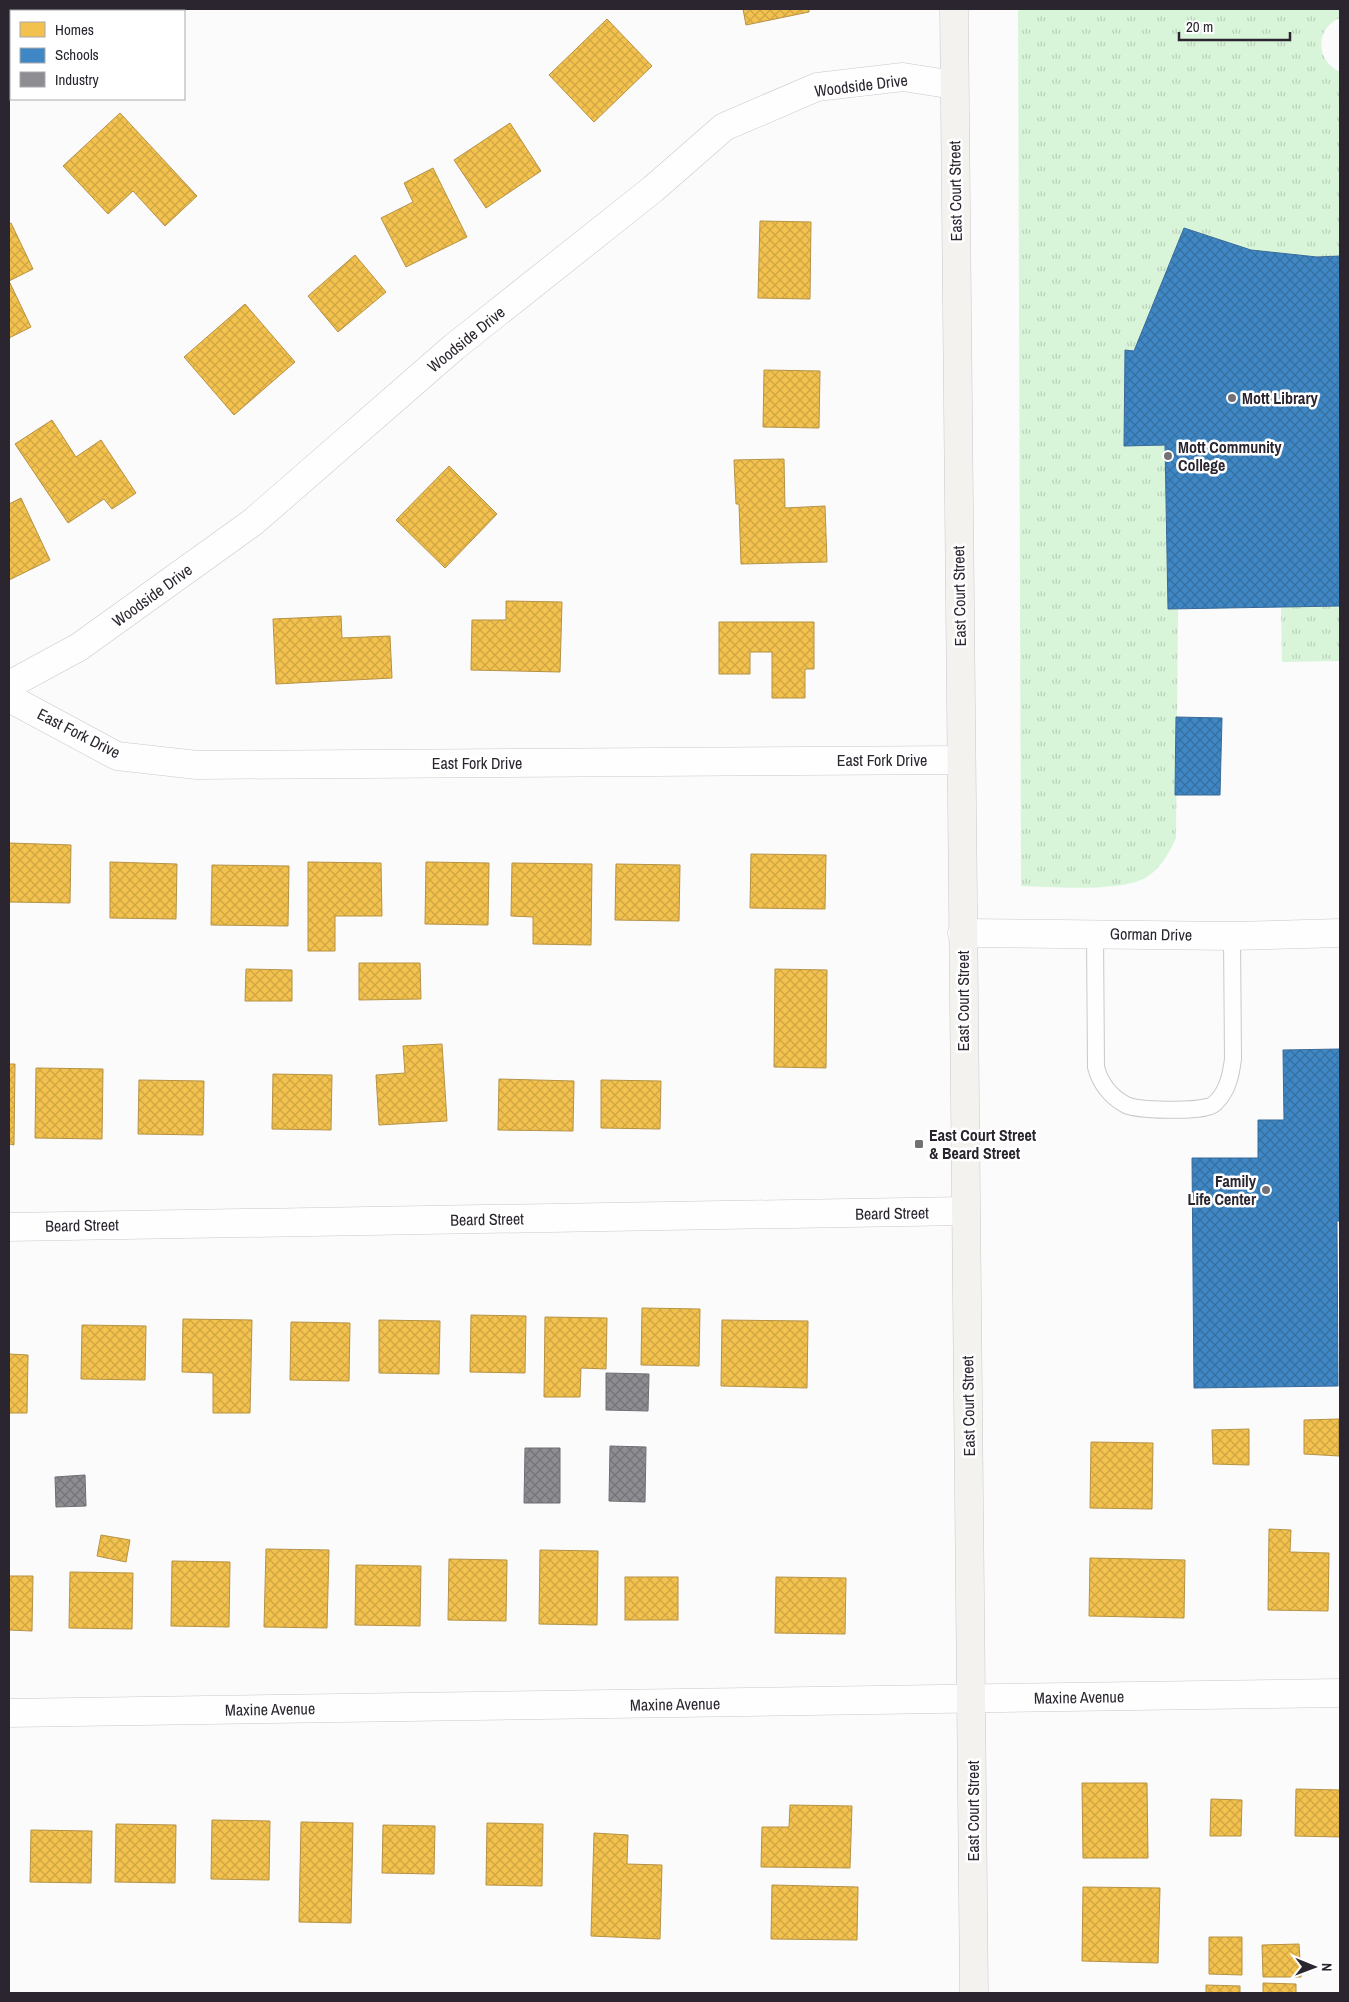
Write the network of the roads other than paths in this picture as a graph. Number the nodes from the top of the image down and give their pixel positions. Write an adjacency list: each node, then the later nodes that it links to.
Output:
1 (954, 9): 2 (main road, East Court Street)
2 (954, 84): 3 (street, Woodside Drive); 5 (main road, East Court Street)
3 (9, 685)
4 (9, 698): 5 (street, East Fork Drive)
5 (961, 760): 6 (main road, East Court Street)
6 (962, 933): 8 (street, Gorman Drive); 10 (main road, East Court Street)
7 (1340, 933): 9 (street, Gorman Drive)
8 (1095, 934): 9 (street, Gorman Drive); 9 (lane)
9 (1232, 936)
10 (965, 1211): 11 (street, Beard Street); 13 (main road, East Court Street)
11 (9, 1227)
12 (1340, 1693): 13 (street, Maxine Avenue)
13 (972, 1700): 14 (street, Maxine Avenue); 15 (main road, East Court Street)
14 (9, 1713)
15 (974, 1993)

